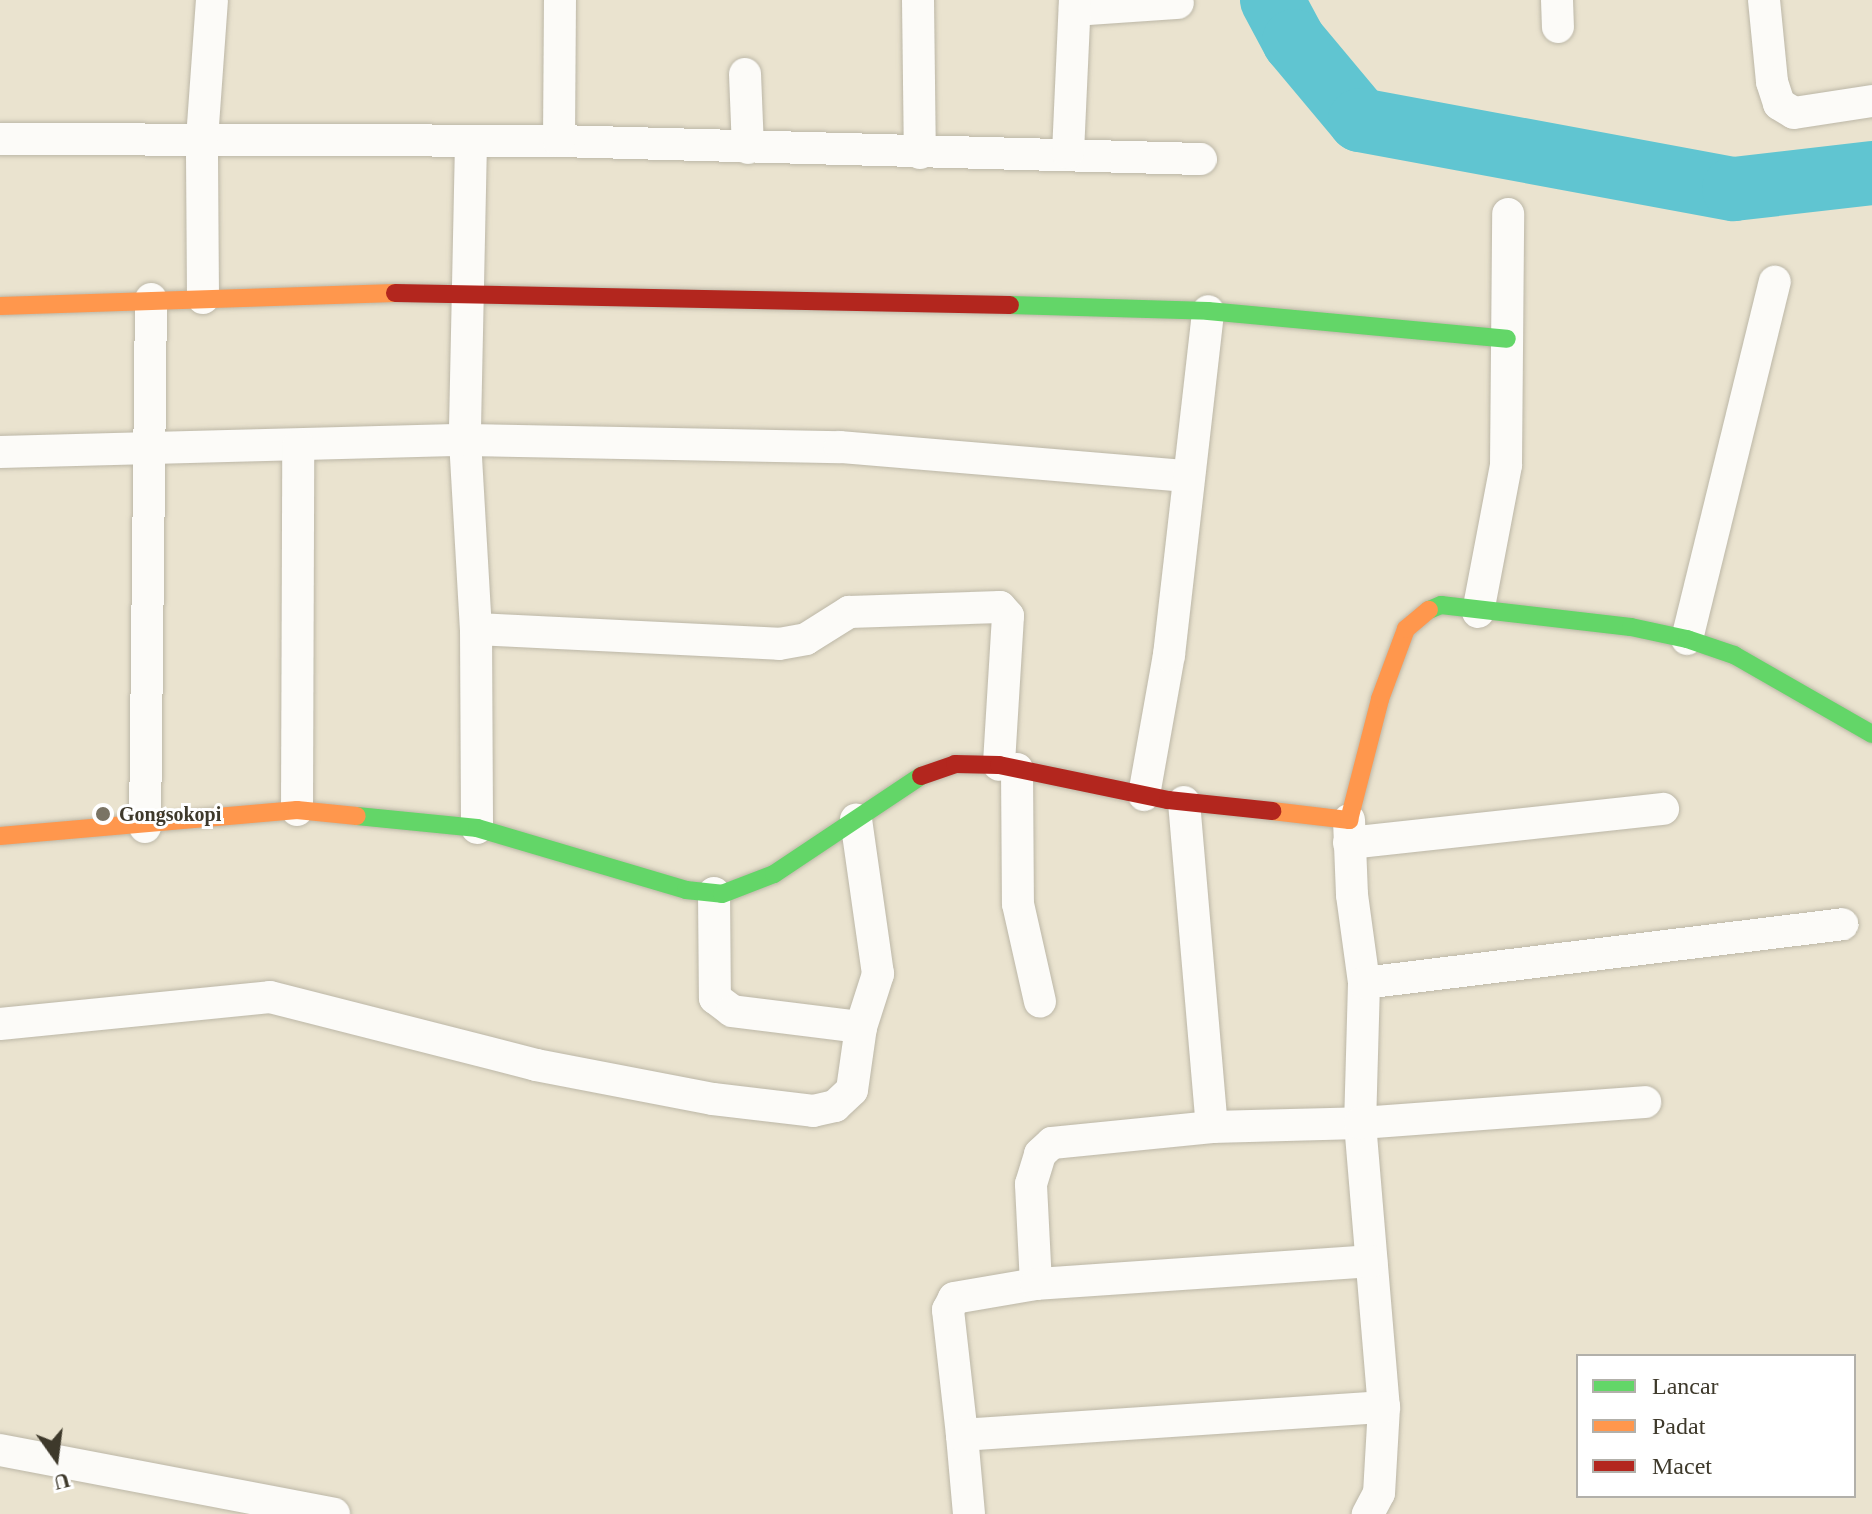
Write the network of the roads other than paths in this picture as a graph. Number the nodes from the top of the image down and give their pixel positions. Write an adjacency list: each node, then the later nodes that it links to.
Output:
1 (212, 0): 10 (street)
2 (560, 0): 11 (street)
3 (918, 0): 14 (street)
4 (1764, 0): 8 (street)
5 (1178, 3): 6 (street)
6 (1075, 5): 15 (street)
7 (745, 74): 13 (street)
8 (1872, 101)
9 (0, 139): 10 (street)
10 (202, 139): 12 (street); 20 (street)
11 (559, 141): 12 (street); 13 (street)
12 (471, 142): 19 (street)
13 (748, 148): 14 (street)
14 (920, 153): 15 (street)
15 (1068, 153): 16 (street)
16 (1201, 159)
17 (1508, 214): 24 (street)
18 (1775, 282): 32 (street)
19 (470, 291): 20 (street); 23 (street); 25 (street)
20 (203, 298): 21 (street)
21 (151, 299): 22 (street); 27 (street)
22 (0, 306)
23 (1208, 311): 24 (street); 29 (street)
24 (1507, 339): 30 (street)
25 (465, 440): 26 (street); 29 (street); 31 (street)
26 (298, 445): 27 (street); 38 (street)
27 (150, 449): 28 (street); 40 (street)
28 (0, 452)
29 (1189, 476): 35 (street)
30 (1478, 612): 32 (street); 42 (street)
31 (476, 629): 34 (street); 41 (street)
32 (1687, 639): 33 (street)
33 (1872, 734)
34 (1008, 767): 35 (street); 39 (street); 47 (street)
35 (1144, 795): 36 (street)
36 (1184, 802): 42 (street); 52 (street)
37 (1663, 809): 42 (street)
38 (297, 810): 40 (street); 41 (street)
39 (856, 820): 44 (street); 49 (street)
40 (145, 827): 43 (street)
41 (477, 828): 44 (street)
42 (1349, 832): 46 (street)
43 (0, 836)
44 (714, 893): 49 (street)
45 (1842, 924): 46 (street)
46 (1364, 983): 51 (street)
47 (1040, 1002)
48 (0, 1024): 49 (street)
49 (861, 1027)
50 (1645, 1102): 51 (street)
51 (1360, 1123): 52 (street); 53 (street)
52 (1212, 1127): 54 (street)
53 (1371, 1261): 54 (street); 55 (street)
54 (1036, 1284): 56 (street)
55 (1384, 1407): 56 (street); 60 (street)
56 (962, 1435): 59 (street)
57 (0, 1450): 58 (street)
58 (334, 1514)
59 (969, 1514)
60 (1368, 1514)

